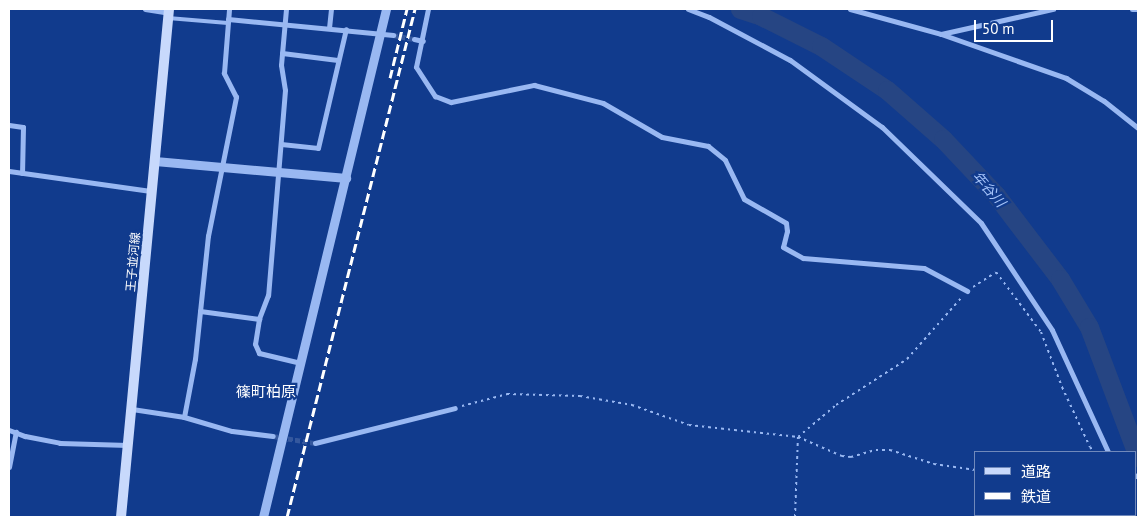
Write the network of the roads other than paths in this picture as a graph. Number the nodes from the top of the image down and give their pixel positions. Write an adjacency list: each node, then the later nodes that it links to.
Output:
1 (145, 9): 12 (street)
2 (230, 9): 13 (street)
3 (286, 9): 14 (street)
4 (331, 9): 15 (street)
5 (386, 9): 17 (street)
6 (428, 9): 21 (street)
7 (688, 9): 46 (street)
8 (850, 9): 18 (street)
9 (1053, 9): 18 (street)
10 (1132, 9): 11 (street)
11 (1138, 9)
12 (169, 13): 13 (lane); 27 (main road, 王子並河線)
13 (228, 21): 14 (street); 28 (street)
14 (285, 24): 15 (street); 22 (street)
15 (329, 28): 16 (street)
16 (346, 29): 17 (street); 23 (street)
17 (381, 32): 19 (street); 32 (street)
18 (941, 34): 25 (street)
19 (393, 35)
20 (414, 39): 21 (street)
21 (423, 41): 34 (street)
22 (282, 52): 23 (street); 26 (street)
23 (338, 60): 26 (street)
24 (9, 125): 31 (street)
25 (1138, 128)
26 (281, 144): 30 (street)
27 (155, 161): 28 (street); 33 (main road, 王子並河線)
28 (221, 167): 30 (street); 35 (street)
29 (9, 172): 31 (street)
30 (278, 172): 32 (street); 36 (street)
31 (22, 173): 33 (street)
32 (346, 178): 37 (street)
33 (152, 191): 38 (main road, 王子並河線)
34 (967, 291)
35 (200, 312): 36 (street); 40 (street)
36 (259, 318): 37 (street)
37 (302, 363): 50 (street)
38 (131, 408): 40 (street); 45 (main road, 王子並河線)
39 (455, 408): 44 (street)
40 (184, 417): 43 (street)
41 (9, 430): 42 (street)
42 (16, 432): 45 (street); 47 (street)
43 (273, 436)
44 (315, 443)
45 (128, 446): 49 (main road, 王子並河線)
46 (1108, 451)
47 (10, 452): 48 (street)
48 (9, 466)
49 (121, 517)
50 (264, 517)

